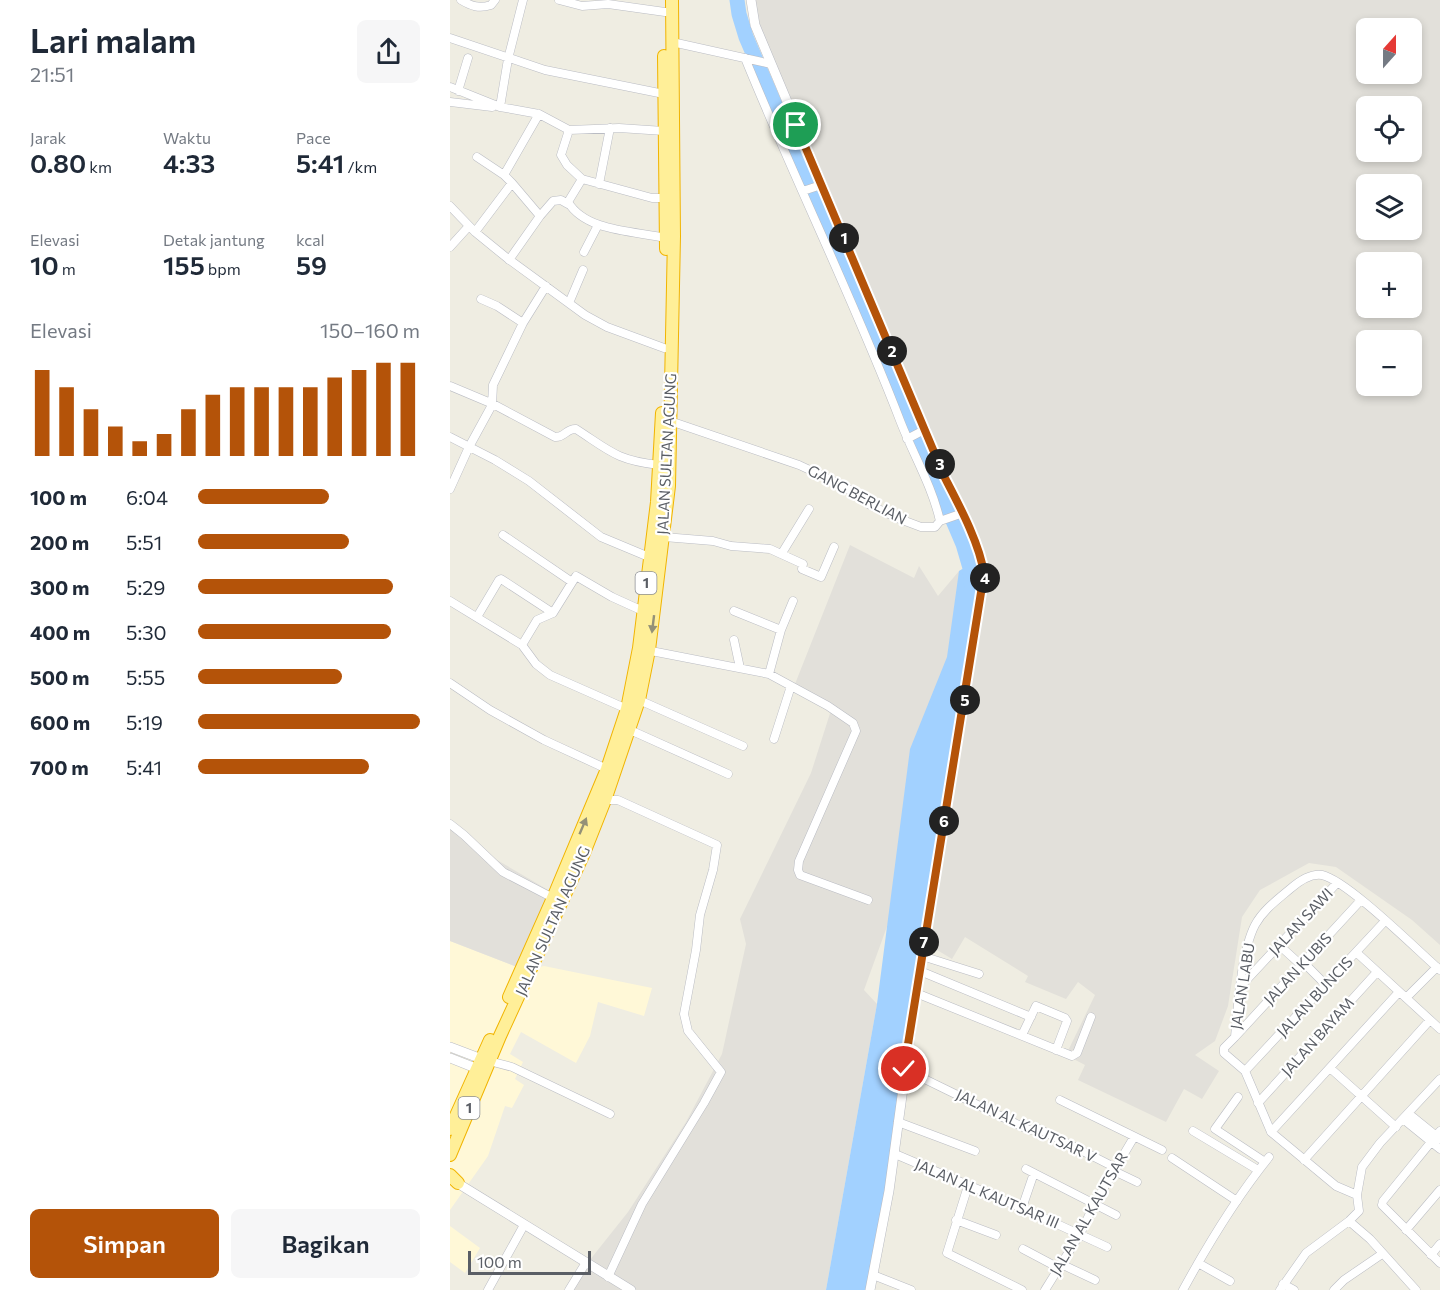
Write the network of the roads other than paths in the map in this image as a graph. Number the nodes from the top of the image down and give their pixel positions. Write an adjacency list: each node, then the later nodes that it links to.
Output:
1 (460, 0): 2 (street)
2 (495, 0)
3 (523, 0): 10 (street)
4 (559, 0): 6 (street)
5 (751, 0): 12 (street)
6 (668, 6): 8 (highway, JALAN SULTAN AGUNG / 1); 14 (highway, JALAN SULTAN AGUNG / 1)
7 (450, 38): 10 (street)
8 (672, 42): 11 (street); 20 (highway, JALAN SULTAN AGUNG / 1)
9 (468, 58): 13 (street)
10 (508, 59): 14 (street); 16 (street)
11 (749, 59): 12 (street); 26 (street)
12 (768, 64): 26 (street)
13 (454, 89): 16 (street)
14 (664, 94): 20 (highway, JALAN SULTAN AGUNG / 1)
15 (450, 102): 16 (street)
16 (500, 107): 17 (street)
17 (539, 114): 19 (street); 22 (street)
18 (610, 128): 19 (street); 20 (street); 25 (street)
19 (569, 130): 23 (street)
20 (667, 139): 27 (highway, JALAN SULTAN AGUNG / 1); 48 (highway, JALAN SULTAN AGUNG / 1)
21 (477, 158): 22 (street)
22 (504, 175): 24 (street)
23 (582, 179): 25 (street); 28 (street)
24 (512, 183): 30 (street); 33 (street)
25 (599, 184): 27 (street)
26 (811, 188): 44 (street); 45 (street)
27 (665, 198): 34 (highway, JALAN SULTAN AGUNG / 1)
28 (568, 204): 30 (street); 31 (street)
29 (450, 206): 32 (street)
30 (540, 216): 37 (street)
31 (598, 225): 34 (street); 36 (street)
32 (469, 226): 33 (street); 35 (street)
33 (475, 232): 37 (street)
34 (666, 238): 43 (highway, JALAN SULTAN AGUNG / 1)
35 (450, 247)
36 (584, 252)
37 (509, 260): 39 (street)
38 (584, 270): 41 (street)
39 (546, 286): 41 (street); 42 (street)
40 (481, 299): 42 (street)
41 (569, 303): 43 (street)
42 (523, 323): 47 (street)
43 (664, 348): 53 (highway, JALAN SULTAN AGUNG / 1)
44 (888, 348): 45 (street); 49 (street)
45 (876, 353): 51 (street)
46 (450, 386): 47 (street)
47 (493, 404): 52 (street); 53 (street)
48 (670, 422): 57 (street, GANG BERLIAN); 59 (highway, JALAN SULTAN AGUNG / 1)
49 (924, 430): 51 (street); 56 (street)
50 (450, 436): 52 (street)
51 (909, 438): 57 (street)
52 (469, 447): 54 (street); 62 (street)
53 (659, 465): 62 (highway, JALAN SULTAN AGUNG / 1)
54 (450, 489)
55 (809, 509): 61 (street)
56 (960, 514): 57 (street); 94 (street)
57 (944, 520)
58 (503, 535): 63 (street)
59 (663, 537): 61 (street); 73 (highway, JALAN SULTAN AGUNG / 1, one-way to 73)
60 (834, 548): 61 (street)
61 (782, 553)
62 (649, 557): 66 (highway, JALAN SULTAN AGUNG / 1)
63 (572, 582): 66 (street); 68 (street)
64 (450, 601): 69 (street)
65 (793, 601): 70 (street)
66 (643, 611): 73 (highway, JALAN SULTAN AGUNG / 1)
67 (734, 611): 70 (street)
68 (552, 614): 69 (street); 72 (street)
69 (477, 617): 72 (street)
70 (781, 630): 75 (street)
71 (734, 640): 74 (street)
72 (522, 645): 79 (street)
73 (644, 649): 74 (street); 78 (highway, JALAN SULTAN AGUNG / 1); 79 (highway, JALAN SULTAN AGUNG / 1)
74 (740, 668): 75 (street)
75 (769, 674): 77 (street)
76 (450, 683): 83 (street)
77 (791, 686): 81 (street); 89 (street)
78 (639, 700): 80 (highway, JALAN SULTAN AGUNG / 1); 82 (street)
79 (627, 709): 83 (highway, JALAN SULTAN AGUNG / 1)
80 (630, 730): 84 (street); 85 (highway, JALAN SULTAN AGUNG / 1)
81 (774, 739)
82 (743, 746)
83 (607, 769): 88 (highway, JALAN SULTAN AGUNG / 1, one-way to 83)
84 (728, 774)
85 (605, 800): 88 (highway, JALAN SULTAN AGUNG / 1); 166 (street)
86 (450, 824): 88 (street)
87 (1337, 883): 90 (street); 92 (street, JALAN SAWI); 101 (street, JALAN LABU)
88 (558, 900): 114 (highway, JALAN SULTAN AGUNG / 1)
89 (868, 900)
90 (1362, 900): 91 (street); 95 (street, JALAN KUBIS)
91 (1385, 921): 93 (street, JALAN BUNCIS); 96 (street)
92 (1279, 945): 95 (street); 101 (street, JALAN SAWI)
93 (1357, 953): 98 (street); 100 (street, JALAN BUNCIS)
94 (922, 956): 97 (street); 99 (street)
95 (1303, 964): 100 (street); 110 (street, JALAN KUBIS)
96 (1438, 968): 104 (street)
97 (920, 971): 103 (street); 105 (street)
98 (1377, 972): 102 (street); 122 (street, JALAN BAYAM)
99 (979, 974)
100 (1326, 985): 117 (street, JALAN BUNCIS)
101 (1240, 987): 110 (street, JALAN LABU)
102 (1399, 992): 104 (street); 115 (street)
103 (916, 993): 109 (street); 116 (street)
104 (1406, 998): 107 (street)
105 (1030, 1017): 109 (street); 112 (street)
106 (1091, 1017): 112 (street)
107 (1430, 1020): 108 (street); 119 (street)
108 (1440, 1029)
109 (1022, 1035): 112 (street)
110 (1235, 1037): 117 (street, JALAN LABU)
111 (450, 1047): 114 (street)
112 (1056, 1050)
113 (450, 1058): 114 (street)
114 (483, 1065): 123 (street); 127 (highway, JALAN SULTAN AGUNG / 1); 136 (highway, JALAN SULTAN AGUNG / 1)
115 (1330, 1068): 119 (street); 129 (street)
116 (904, 1069): 125 (street); 139 (street, JALAN AL KAUTSAR V)
117 (1245, 1071): 122 (street, JALAN LABU)
118 (1440, 1079): 124 (street)
119 (1362, 1096): 126 (street); 138 (street)
120 (1238, 1097): 140 (street)
121 (1060, 1100): 130 (street)
122 (1258, 1103): 129 (street, JALAN LABU)
123 (610, 1114)
124 (1405, 1116): 126 (street); 131 (street)
125 (898, 1122): 134 (street); 135 (street)
126 (1396, 1127): 145 (street)
127 (450, 1129)
128 (1193, 1131): 140 (street)
129 (1271, 1132): 138 (street, JALAN LABU)
130 (1134, 1137): 133 (street); 139 (street, JALAN AL KAUTSAR)
131 (1437, 1137): 132 (street); 153 (street)
132 (1440, 1149)
133 (1162, 1150)
134 (975, 1151)
135 (895, 1154): 143 (street, JALAN AL KAUTSAR III); 165 (street)
136 (450, 1155)
137 (1172, 1158): 146 (street)
138 (1304, 1160): 145 (street, JALAN LABU)
139 (1115, 1170): 142 (street, JALAN AL KAUTSAR V); 147 (street, JALAN AL KAUTSAR)
140 (1258, 1170): 146 (street)
141 (452, 1180): 152 (street)
142 (1137, 1182)
143 (968, 1186): 148 (street, JALAN AL KAUTSAR III); 151 (street)
144 (1440, 1190): 153 (street)
145 (1358, 1195): 150 (street)
146 (1237, 1201): 161 (street)
147 (1095, 1203): 148 (street); 149 (street); 154 (street, JALAN AL KAUTSAR)
148 (1022, 1208): 154 (street, JALAN AL KAUTSAR III)
149 (1116, 1215)
150 (1354, 1216): 159 (street); 169 (street)
151 (956, 1220): 155 (street); 176 (street)
152 (524, 1225): 163 (street); 171 (street)
153 (1406, 1230): 160 (street)
154 (1080, 1234): 157 (street, JALAN AL KAUTSAR III); 164 (street, JALAN AL KAUTSAR)
155 (996, 1235)
156 (1440, 1245): 160 (street)
157 (1107, 1247)
158 (1023, 1249): 164 (street)
159 (1382, 1254): 170 (street); 180 (street)
160 (1431, 1255): 162 (street)
161 (1198, 1263): 168 (street); 178 (street)
162 (1440, 1263)
163 (585, 1264): 166 (street); 172 (street)
164 (1059, 1265): 167 (street); 177 (street, JALAN AL KAUTSAR)
165 (873, 1275): 174 (street); 175 (street)
166 (608, 1277): 173 (street)
167 (1095, 1280)
168 (1230, 1281)
169 (1281, 1287): 179 (street)
170 (1410, 1288)
171 (488, 1290)
172 (569, 1290)
173 (631, 1290)
174 (870, 1290)
175 (910, 1290)
176 (1022, 1290)
177 (1045, 1290)
178 (1183, 1290)
179 (1294, 1290)
180 (1334, 1290)

